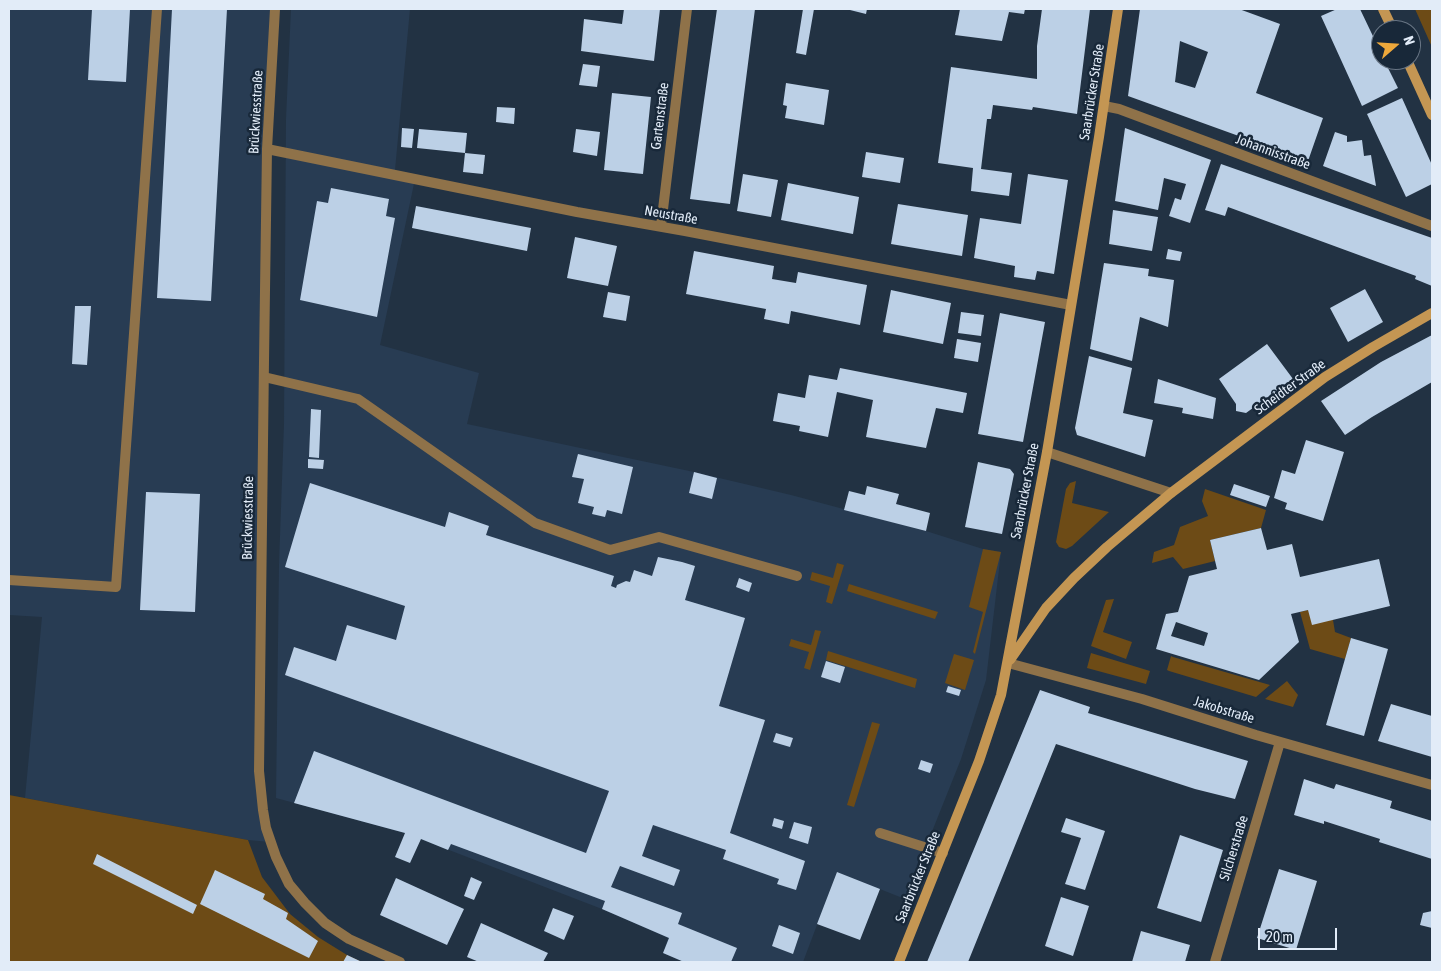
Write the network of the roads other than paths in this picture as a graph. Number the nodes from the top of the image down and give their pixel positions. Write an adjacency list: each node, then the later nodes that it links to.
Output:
1 (157, 9): 17 (street)
2 (275, 9): 8 (street, Brückwiesstraße)
3 (688, 9): 9 (street, Gartenstraße)
4 (1118, 9): 6 (main road, Saarbrücker Straße)
5 (1412, 70): 7 (main road)
6 (1104, 106): 10 (street, Johannisstraße); 11 (main road, Saarbrücker Straße)
7 (1432, 115)
8 (267, 149): 9 (street, Neustraße); 13 (street, Brückwiesstraße)
9 (661, 226): 11 (street, Neustraße)
10 (1432, 226)
11 (1071, 306): 14 (main road, Saarbrücker Straße)
12 (1432, 313): 15 (main road, Scheidter Straße)
13 (264, 377): 16 (street); 23 (street, Brückwiesstraße)
14 (1047, 452): 15 (street); 18 (main road, Saarbrücker Straße)
15 (1171, 493): 18 (main road, Scheidter Straße)
16 (797, 576)
17 (9, 580)
18 (1008, 663): 19 (street, Jakobstraße); 22 (main road, Saarbrücker Straße)
19 (1280, 742): 20 (street, Jakobstraße); 25 (street, Silcherstraße)
20 (1432, 785)
21 (880, 833): 22 (street)
22 (944, 853): 24 (main road, Saarbrücker Straße)
23 (400, 962)
24 (899, 962)
25 (1215, 962)

